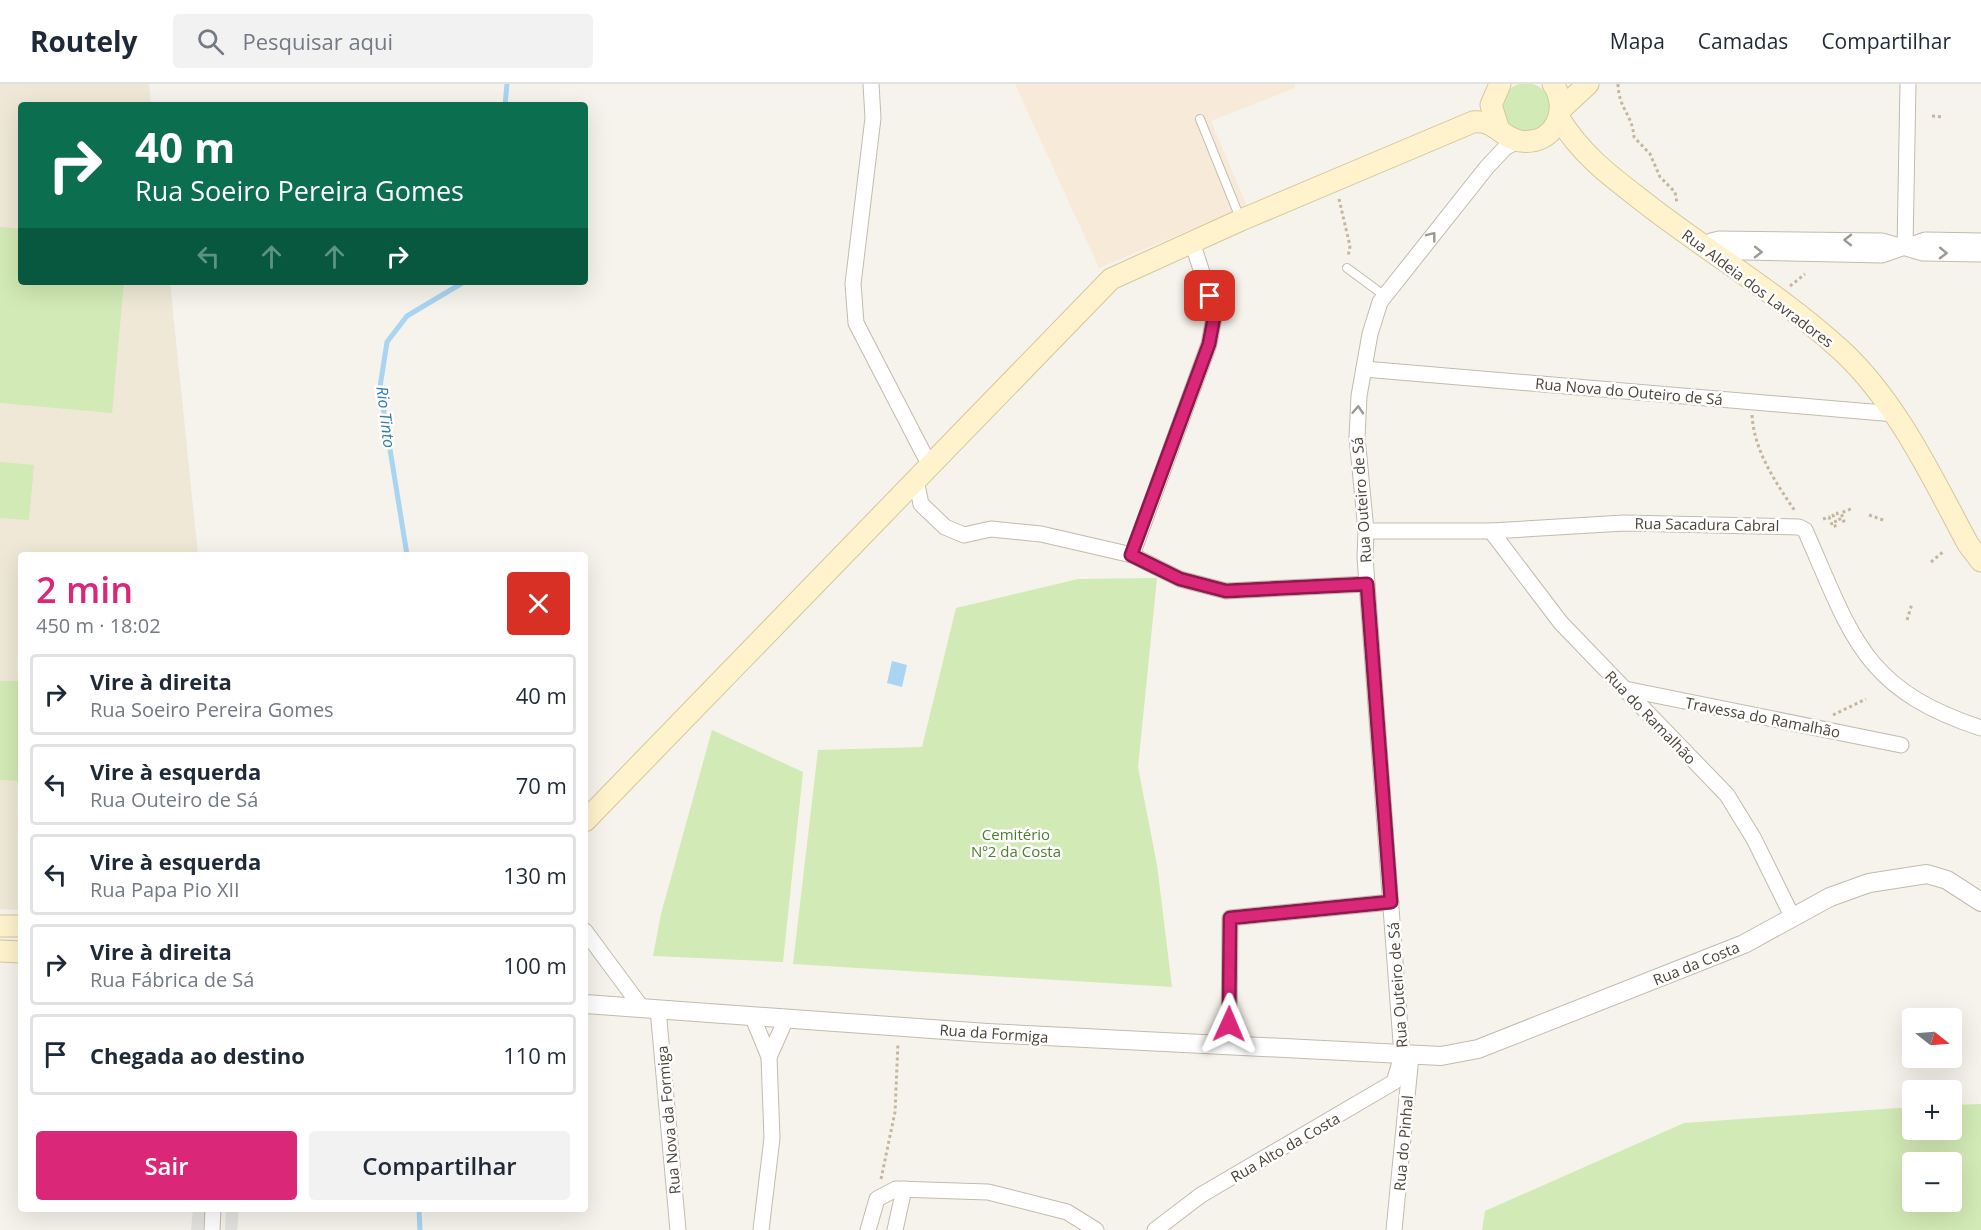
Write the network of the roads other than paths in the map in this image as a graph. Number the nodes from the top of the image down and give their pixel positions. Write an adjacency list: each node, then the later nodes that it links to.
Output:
1 (872, 84): 22 (street)
2 (1553, 84): 6 (main road, Rua Aldeia dos Lavradores)
3 (1588, 84): 6 (main road)
4 (1908, 84): 16 (street)
5 (1495, 92): 8 (main road); 9 (main road)
6 (1560, 114): 10 (main road); 11 (main road, Rua Aldeia dos Lavradores)
7 (1200, 119): 12 (lane)
8 (1466, 125): 9 (main road); 12 (main road)
9 (1498, 127): 10 (main road)
10 (1523, 141): 11 (main road, Rua Aldeia dos Lavradores); 19 (street, Rua Outeiro de Sá, one-way to 10)
11 (1588, 158): 15 (main road, Rua Aldeia dos Lavradores)
12 (1241, 220): 14 (main road)
13 (1981, 241): 16 (street)
14 (1192, 242): 22 (main road); 25 (street)
15 (1700, 244): 16 (street); 21 (main road, Rua Aldeia dos Lavradores)
16 (1905, 247): 17 (street, one-way to 17)
17 (1981, 254)
18 (1347, 268): 19 (lane)
19 (1384, 296): 20 (street, Rua Outeiro de Sá)
20 (1364, 369): 21 (street, Rua Nova do Outeiro de Sá); 23 (street, Rua Outeiro de Sá, one-way to 20)
21 (1895, 414): 26 (main road, Rua Aldeia dos Lavradores)
22 (923, 473): 25 (street); 31 (main road)
23 (1366, 531): 24 (street, Rua Sacadura Cabral); 27 (street, Rua Outeiro de Sá)
24 (1491, 531): 28 (street, Rua do Ramalhão); 29 (street, Rua Sacadura Cabral)
25 (1131, 555): 27 (street)
26 (1981, 561)
27 (1367, 584): 32 (street, Rua Outeiro de Sá)
28 (1625, 689): 30 (street, Travessa do Ramalhão); 34 (street, Rua do Ramalhão)
29 (1981, 728)
30 (1901, 745)
31 (588, 818)
32 (1391, 902): 44 (street); 45 (street, Rua Outeiro de Sá)
33 (1981, 902): 34 (street, Rua da Costa)
34 (1792, 915): 45 (street, Rua da Costa)
35 (0, 926): 36 (main road)
36 (18, 926)
37 (588, 935): 41 (street)
38 (0, 951): 39 (main road)
39 (18, 952)
40 (588, 1004): 41 (street, Rua da Formiga)
41 (650, 1008): 42 (street, Rua da Formiga); 50 (street, Rua Nova da Formiga)
42 (753, 1018): 43 (street, Rua da Formiga); 46 (street)
43 (786, 1019): 44 (street, Rua da Formiga); 46 (street)
44 (1229, 1045): 45 (street, Rua da Formiga)
45 (1407, 1056): 55 (street, Rua Alto da Costa); 56 (street, Rua do Pinhal)
46 (769, 1057): 51 (street)
47 (904, 1189): 52 (street); 53 (street); 54 (street)
48 (213, 1212): 49 (street)
49 (212, 1230)
50 (678, 1230)
51 (761, 1230)
52 (868, 1230)
53 (895, 1230)
54 (1096, 1230)
55 (1155, 1230)
56 (1394, 1230)

